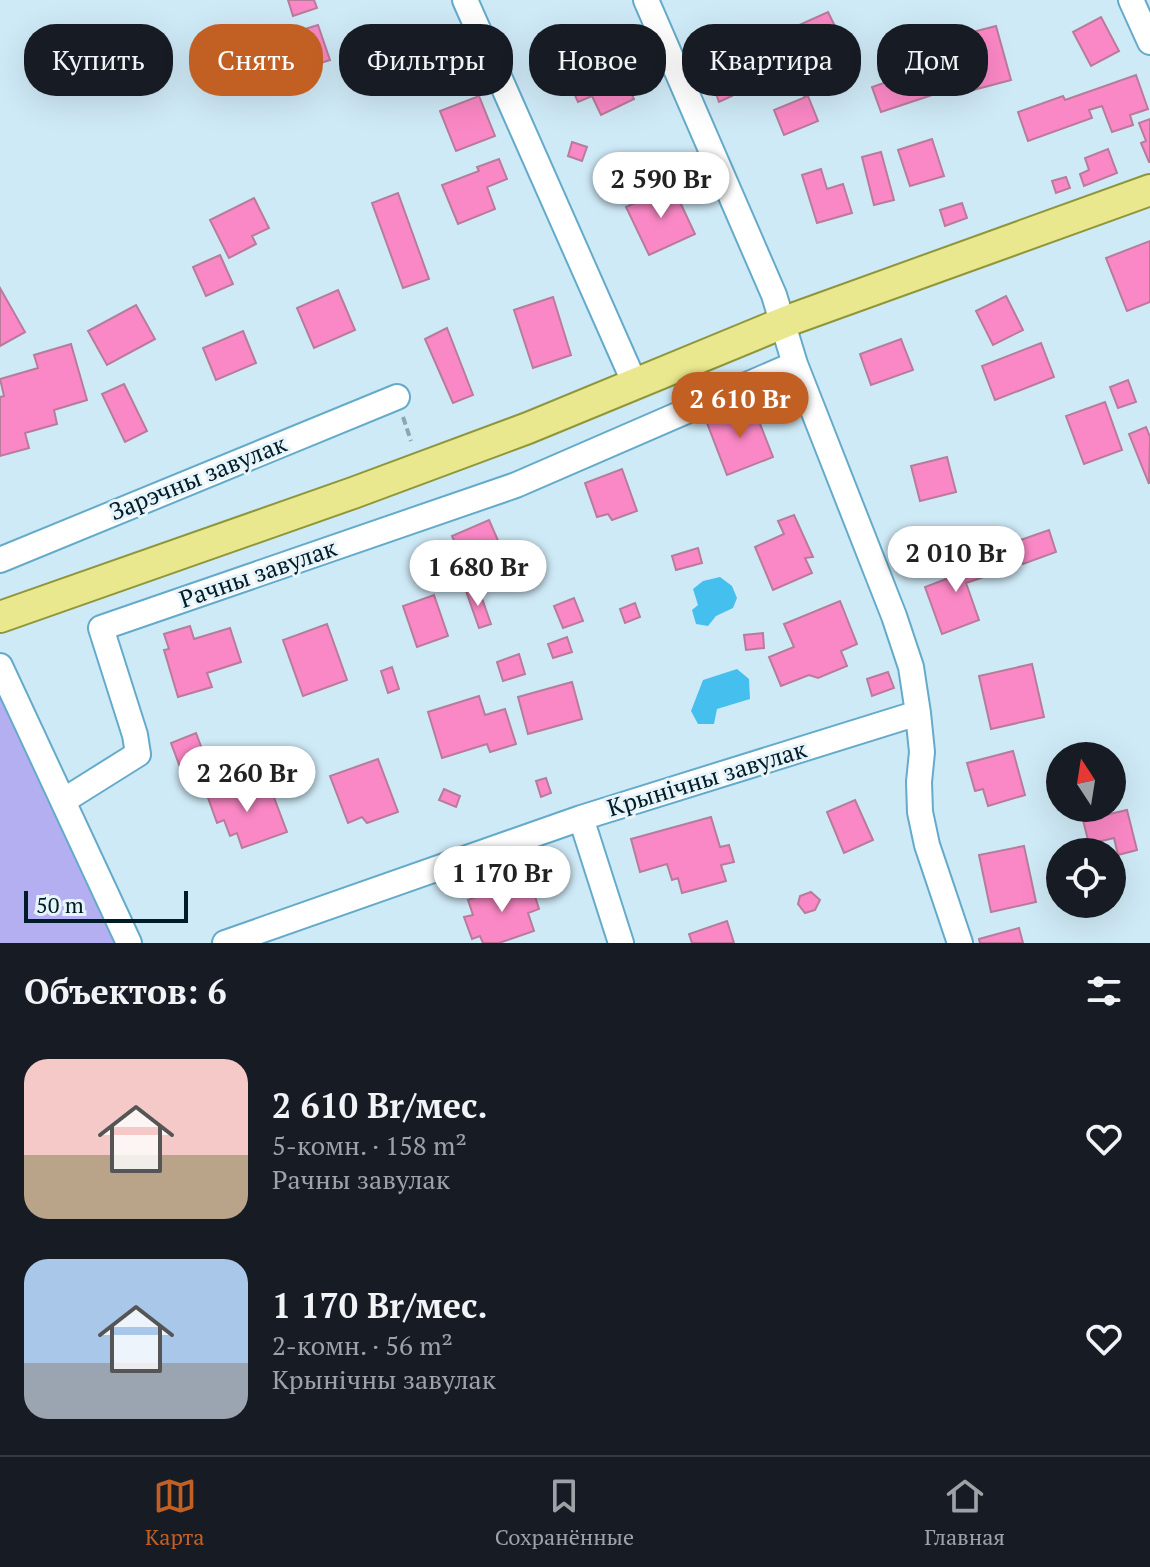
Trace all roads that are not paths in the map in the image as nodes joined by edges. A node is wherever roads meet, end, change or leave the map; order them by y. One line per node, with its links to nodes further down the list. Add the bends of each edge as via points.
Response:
1 (465, 0): 8 (street)
2 (646, 0): 6 (street)
3 (1131, 0): 4 (street)
4 (1150, 42)
5 (1150, 190): 6 (main road)
6 (782, 323): 7 (street); 8 (main road)
7 (795, 364): 13 (street, via 894,616 911,667); 14 (street, Рачны завулак, via 516,485 101,628 138,754)
8 (635, 384): 11 (main road, via 353,493)
9 (397, 397): 10 (street, Зарэчны завулак)
10 (0, 560)
11 (0, 617)
12 (0, 666): 14 (street)
13 (918, 713): 15 (street, Крынічны завулак); 19 (street, via 920,812)
14 (63, 801): 16 (street)
15 (581, 818): 17 (street, Крынічны завулак); 18 (street)
16 (129, 943)
17 (225, 943)
18 (621, 943)
19 (960, 943)

